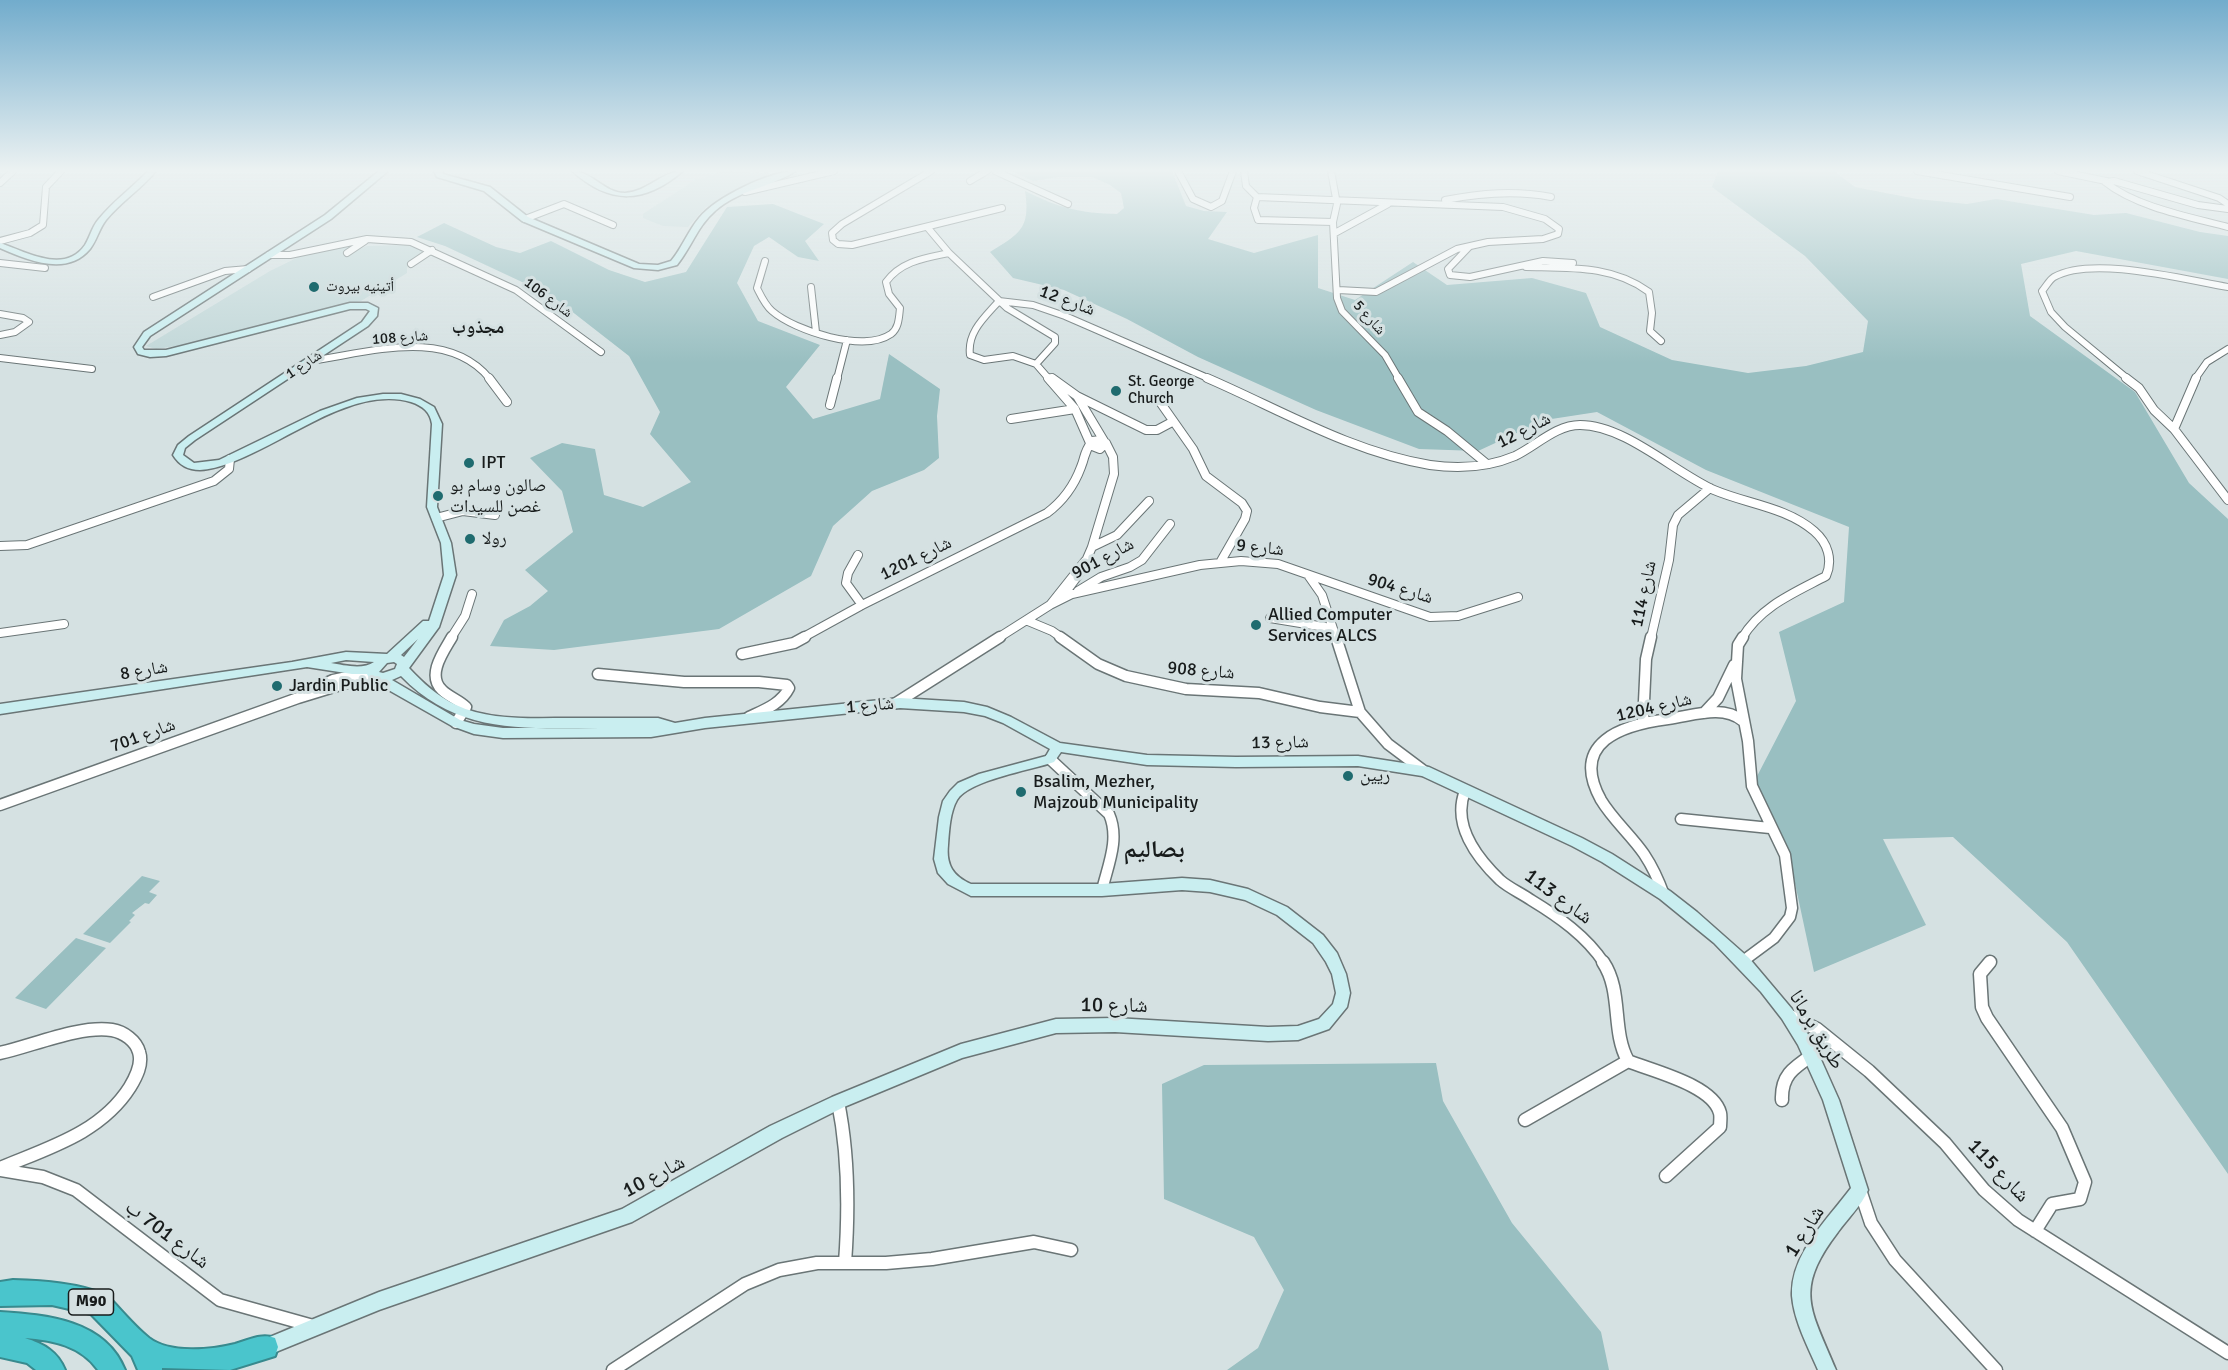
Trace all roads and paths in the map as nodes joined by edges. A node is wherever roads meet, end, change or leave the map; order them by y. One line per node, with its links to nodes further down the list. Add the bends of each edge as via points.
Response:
1 (24, 235): 12 (street)
2 (93, 235): 12 (main road, via 87,247 59,261 19,254)
3 (300, 235): 17 (main road, شارع 1)
4 (561, 235): 5 (main road, via 622,264 661,270 682,261)
5 (699, 235)
6 (832, 235): 7 (street, via 838,244 852,245)
7 (897, 235)
8 (934, 235): 15 (street, شارع 12)
9 (1335, 235): 27 (street)
10 (1555, 235): 13 (street, شارع 5)
11 (367, 239): 14 (street, شارع 106, via 411,242); 16 (street); 17 (street, شارع 106, via 290,255)
12 (0, 243)
13 (1469, 247): 22 (street, via 1448,273 1470,277); 27 (street, شارع 5, via 1445,254 1376,291)
14 (432, 250): 21 (street); 36 (street, شارع 106, via 516,290)
15 (949, 253): 29 (street, شارع 12); 33 (street, via 917,261 890,274 886,282 889,294 900,309 893,333 883,338)
16 (347, 254)
17 (269, 255): 24 (main road, شارع 1)
18 (765, 261): 31 (street, via 757,288 772,312)
19 (0, 263): 23 (street)
20 (1573, 263): 22 (street, via 1543,261)
21 (411, 264)
22 (1526, 267): 34 (street, via 1604,272 1633,280 1648,292 1650,331)
23 (45, 268)
24 (248, 269): 28 (street, via 225,271); 38 (main road, شارع 1, via 147,334 138,343 141,352 166,353 350,306 375,310 365,324)
25 (811, 287): 31 (street)
26 (2228, 287): 50 (street, via 2103,268 2061,273 2044,286 2043,297 2051,312 2074,336 2133,381)
27 (1338, 290): 54 (street, شارع 5, via 1342,311 1385,355 1416,409)
28 (153, 297)
29 (999, 301): 39 (street, شارع 12, via 1055,337 1055,343); 39 (street, via 970,337 970,355 984,360 1013,356); 54 (street, شارع 12, via 1024,303 1071,317 1380,452 1431,465)
30 (0, 314): 32 (street, via 28,320 22,329)
31 (816, 332): 33 (street)
32 (0, 335)
33 (847, 340): 45 (street)
34 (1661, 341)
35 (2228, 349): 50 (street, via 2214,354 2201,369)
36 (601, 352)
37 (0, 358): 40 (street)
38 (310, 361): 43 (street, شارع 108, via 409,348 446,349 473,360); 53 (main road, شارع 1, via 192,438 178,455 195,466)
39 (1036, 364): 41 (street)
40 (92, 369)
41 (1047, 375): 42 (street); 46 (street)
42 (1077, 396): 48 (street); 49 (street, via 1146,430 1157,430)
43 (507, 402)
44 (1160, 402): 49 (street)
45 (830, 405)
46 (1075, 410): 47 (street); 51 (street)
47 (1011, 419)
48 (1091, 420): 51 (street); 52 (street)
49 (1172, 422): 64 (street, via 1193,448 1206,476 1242,503 1246,511)
50 (2174, 429): 56 (street)
51 (1092, 444): 52 (street); 69 (street, شارع 1201, via 1068,494 1047,513)
52 (1104, 444): 62 (street, via 1114,467)
53 (230, 459): 59 (main road, شارع 1, via 349,403 380,397 410,398 435,414 431,493); 61 (street, via 228,472 214,482 27,545)
54 (1487, 464): 55 (street, شارع 12, via 1511,458 1563,429 1587,425 1622,438)
55 (1710, 488): 80 (street, شارع 12, via 1802,523 1819,537 1831,559 1831,568 1820,582 1774,602 1759,614 1742,637); 91 (street, شارع 114, via 1672,525 1669,560 1646,658)
56 (2228, 500)
57 (1149, 501): 62 (street, via 1118,535)
58 (495, 515): 59 (street, via 463,512)
59 (436, 518): 71 (main road, شارع 1, via 447,543 450,565)
60 (1170, 524): 67 (street, شارع 901, via 1136,564 1101,577)
61 (0, 546)
62 (1092, 547): 70 (street)
63 (858, 555): 69 (street, via 846,578 848,588)
64 (1221, 561): 65 (street, شارع 9, via 1268,562); 67 (street, شارع 9)
65 (1308, 575): 68 (street, شارع 904, via 1430,617 1458,616); 75 (street, via 1322,595)
66 (472, 594): 89 (street, via 465,620 442,655 436,676 441,688 466,707)
67 (1072, 594): 70 (street, شارع 9)
68 (1518, 597)
69 (862, 605): 78 (street, شارع 1201, via 794,644)
70 (1051, 606): 73 (street); 76 (street)
71 (436, 615): 79 (main road, شارع 1); 82 (main road, شارع 1, via 430,631)
72 (1270, 618): 75 (street)
73 (1028, 621): 76 (street, شارع 908); 85 (street)
74 (64, 624): 77 (street)
75 (1331, 628): 87 (street)
76 (1052, 631): 87 (street, شارع 908, via 1105,668 1152,683 1199,691 1258,693)
77 (0, 633)
78 (742, 654)
79 (389, 658): 81 (main road, شارع 8, via 346,656); 82 (main road, via 399,658); 83 (main road, شارع 1, via 379,662)
80 (1735, 662): 88 (street, شارع 12, via 1718,698); 92 (street, شارع 12)
81 (292, 666): 83 (main road, شارع 8, via 317,665); 86 (main road, شارع 8)
82 (403, 667): 83 (main road, via 394,675); 89 (main road, شارع 1, via 431,697)
83 (376, 673): 89 (main road, شارع 1, via 389,685); 96 (street, شارع 701)
84 (598, 674): 90 (street, via 679,682 754,681 787,685 783,699)
85 (896, 703): 90 (main road, شارع 1); 93 (main road, شارع 1, via 987,712)
86 (0, 709)
87 (1360, 712): 94 (street, via 1388,744)
88 (1704, 713): 91 (street, شارع 1204); 92 (street, شارع 1204, via 1732,713)
89 (460, 718): 90 (main road, شارع 1, via 488,732 519,734 651,732)
90 (744, 720)
91 (1642, 723): 101 (street, شارع 1204, via 1601,741 1594,756 1592,777 1598,795 1645,856)
92 (1745, 723): 99 (street, شارع 12, via 1752,786)
93 (1054, 753): 94 (main road, شارع 13, via 1147,760 1358,761); 100 (street, via 1115,823); 100 (main road, شارع 10, via 961,787 948,805 941,864 952,881 971,890)
94 (1424, 771): 95 (main road, شارع 13)
95 (1466, 791): 97 (main road, شارع 13); 107 (street, شارع 113, via 1458,812 1479,854 1501,880 1573,928 1607,968 1613,983 1622,1049)
96 (0, 804)
97 (1496, 806): 101 (main road, طريق برمانا, via 1600,854)
98 (1681, 819): 99 (street)
99 (1770, 828): 102 (street, شارع 12, via 1785,855 1792,908 1774,938)
100 (1102, 890): 109 (main road, شارع 10, via 1182,884 1210,886 1248,895 1282,911 1318,939 1332,958 1343,993 1340,1007 1324,1024 1299,1033 1056,1026 961,1051)
101 (1664, 895): 102 (main road, طريق برمانا)
102 (1743, 961): 104 (main road, طريق برمانا)
103 (1990, 962): 114 (street, via 1980,974 1982,1007 2062,1128 2085,1182 2080,1199 2052,1204)
104 (1788, 1015): 106 (main road, طريق برمانا); 114 (street, شارع 115, via 1817,1029 1846,1051 1939,1137 1991,1198)
105 (0, 1053): 111 (street, via 96,1030 114,1030 129,1037 139,1050 140,1062 128,1092 98,1122 80,1134)
106 (1811, 1056): 108 (street, via 1784,1076 1780,1086); 113 (main road, طريق برمانا, via 1827,1088)
107 (1628, 1061): 110 (street); 112 (street, via 1699,1090 1720,1109 1720,1127)
108 (1782, 1100)
109 (838, 1102): 116 (street, via 847,1164); 119 (main road, شارع 10, via 626,1215)
110 (1525, 1120)
111 (0, 1169): 119 (street, شارع 701 ب, via 43,1177 76,1190 220,1300)
112 (1666, 1176)
113 (1860, 1190): 128 (main road, شارع 1, via 1810,1258 1803,1277 1801,1294); 129 (street, طريق برمانا, via 1871,1222 1895,1260)
114 (2035, 1232): 122 (street, شارع 115)
115 (1071, 1250): 116 (street, via 1034,1242 932,1259)
116 (845, 1263): 127 (street, via 779,1270 745,1284)
117 (0, 1294): 123 (highway, M90, via 52,1293 98,1304)
118 (0, 1324): 125 (highway, M90, via 72,1333 98,1351)
119 (314, 1326): 121 (main road, شارع 10)
120 (0, 1345): 124 (highway, via 45,1358)
121 (270, 1345): 123 (highway, via 231,1359 197,1365); 126 (highway)
122 (2228, 1353)
123 (146, 1359)
124 (53, 1370)
125 (113, 1370)
126 (240, 1370)
127 (613, 1370)
128 (1827, 1370)
129 (1996, 1370)

